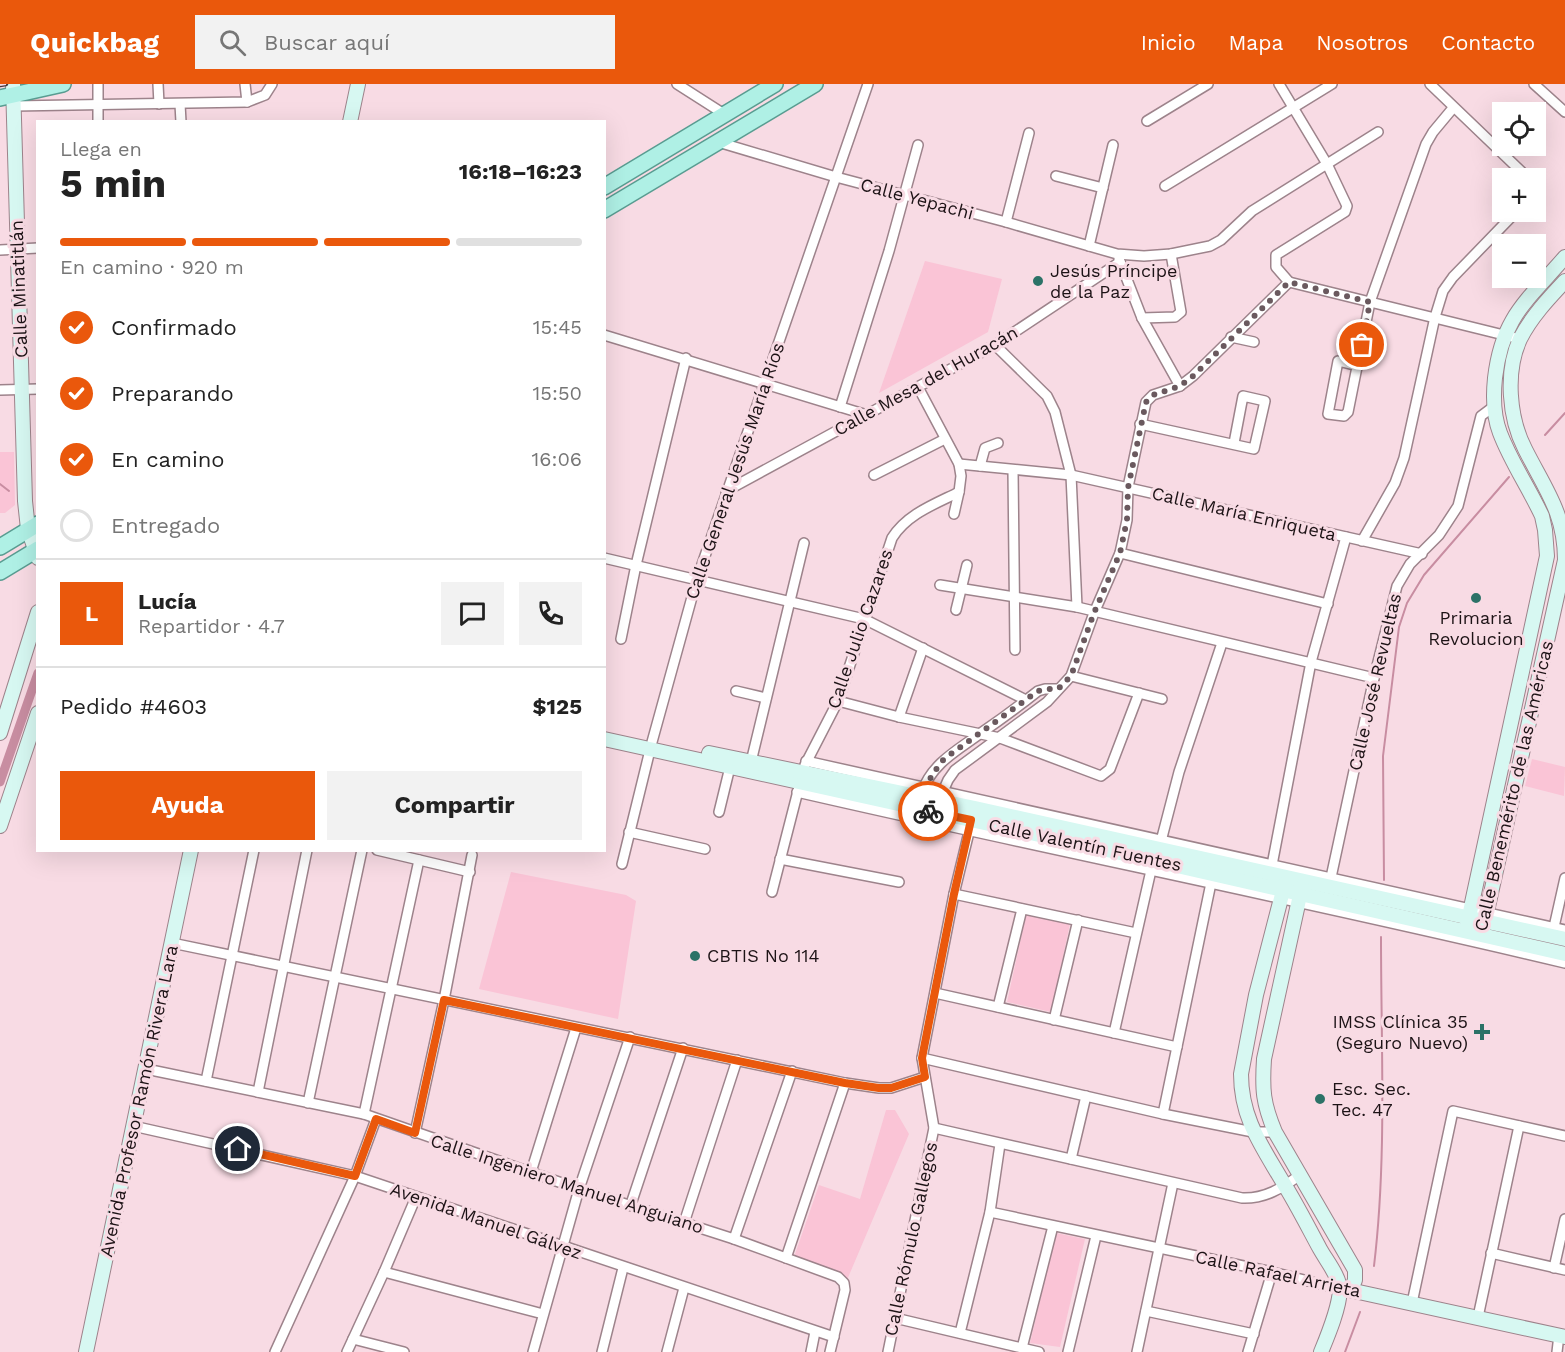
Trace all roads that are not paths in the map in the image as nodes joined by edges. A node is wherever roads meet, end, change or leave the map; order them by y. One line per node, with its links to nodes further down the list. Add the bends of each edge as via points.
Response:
1 (63, 84): 18 (main road)
2 (98, 84): 21 (street)
3 (158, 84): 22 (street)
4 (244, 84): 19 (street)
5 (272, 84): 19 (street, via 265,95)
6 (358, 84): 29 (street)
7 (677, 84): 26 (street)
8 (775, 84): 26 (main road)
9 (815, 84): 33 (main road)
10 (868, 84): 39 (street, Calle General Jesús María Ríos)
11 (1208, 84): 30 (street)
12 (1279, 84): 23 (street)
13 (1332, 84): 23 (street)
14 (1430, 84): 17 (street)
15 (1446, 84): 17 (street)
16 (1534, 84): 25 (street)
17 (1439, 93): 24 (street)
18 (10, 96): 21 (street); 49 (street, Calle Minatitlán)
19 (247, 102): 20 (street)
20 (180, 104): 22 (street); 28 (street)
21 (98, 105): 22 (street); 27 (street)
22 (159, 105)
23 (1293, 108): 36 (street); 41 (street)
24 (1453, 108): 37 (street); 56 (street, via 1426,144)
25 (1565, 112)
26 (724, 114): 40 (main road)
27 (99, 120)
28 (181, 120)
29 (350, 120)
30 (1147, 121)
31 (1378, 132): 36 (street, Calle Yepachi)
32 (1029, 134): 45 (street)
33 (718, 142): 39 (street, Calle Yepachi); 44 (main road)
34 (918, 145): 43 (street)
35 (1113, 145): 42 (street)
36 (1327, 164): 51 (street, Calle Yepachi, via 1252,211 1216,243); 55 (street, via 1347,206 1345,212 1278,252 1276,267)
37 (1517, 168)
38 (1056, 176): 42 (street)
39 (836, 177): 43 (street, Calle Yepachi); 67 (street, Calle General Jesús María Ríos)
40 (606, 186)
41 (1165, 186)
42 (1103, 188): 47 (street)
43 (905, 196): 45 (street, Calle Yepachi); 74 (street)
44 (606, 209)
45 (1006, 222): 47 (street, Calle Yepachi)
46 (1506, 222): 57 (street, via 1452,277)
47 (1089, 246): 53 (street, Calle Yepachi)
48 (36, 248): 49 (street)
49 (19, 249): 50 (street); 70 (street, Calle Minatitlán)
50 (0, 250)
51 (1171, 254): 53 (street, Calle Yepachi); 58 (street, via 1180,315)
52 (1565, 257): 60 (street, via 1519,309)
53 (1118, 258): 58 (street); 64 (street, Calle Mesa del Huracán)
54 (1565, 281): 62 (street)
55 (1289, 282): 56 (street); 61 (street)
56 (1370, 302): 57 (street); 66 (street)
57 (1435, 317): 60 (street); 91 (street, via 1404,458 1395,483)
58 (1142, 318): 68 (street)
59 (606, 336): 65 (street)
60 (1503, 336): 62 (street); 73 (street)
61 (1231, 337): 63 (street); 68 (street)
62 (1520, 339): 100 (street, Calle Benemérito de las Américas, via 1512,375 1515,424 1556,507)
63 (1254, 342)
64 (995, 345): 69 (street, Calle Mesa del Huracán); 84 (street, via 1052,404)
65 (686, 358): 67 (street); 102 (street)
66 (1358, 366): 66 (street, via 1346,416 1328,414 1338,361)
67 (765, 383): 74 (street); 86 (street, Calle General Jesús María Ríos)
68 (1180, 386): 76 (street, via 1150,397)
69 (918, 387): 75 (street, Calle Mesa del Huracán); 77 (street)
70 (22, 389): 71 (street); 72 (street); 89 (street, Calle Minatitlán, via 25,501)
71 (36, 389)
72 (0, 390)
73 (1493, 406): 97 (street, Calle José Revueltas, via 1481,416 1458,506); 98 (street, Calle Benemérito de las Américas, via 1500,433 1542,516)
74 (840, 407): 75 (street)
75 (867, 415): 86 (street, Calle Mesa del Huracán)
76 (1140, 424): 79 (street); 85 (street)
77 (945, 439): 80 (street); 83 (street)
78 (998, 443): 81 (street, via 985,448)
79 (1234, 444): 79 (street, via 1243,396 1265,401 1254,449)
80 (959, 464): 81 (street, Calle María Enriqueta); 87 (street)
81 (981, 466): 82 (street, Calle María Enriqueta)
82 (1013, 470): 84 (street, Calle María Enriqueta); 107 (street)
83 (874, 475)
84 (1071, 475): 85 (street, Calle María Enriqueta); 110 (street)
85 (1128, 488): 90 (street, Calle María Enriqueta); 96 (street)
86 (726, 491): 104 (street, Calle General Jesús María Ríos)
87 (959, 492): 88 (street); 114 (street, Calle Julio Cazares, via 916,514 899,528)
88 (954, 514)
89 (33, 527): 93 (street, Calle Minatitlán); 94 (main road)
90 (1346, 537): 91 (street, Calle María Enriqueta); 109 (street)
91 (1362, 541): 97 (street, Calle María Enriqueta)
92 (804, 543): 108 (street)
93 (36, 546)
94 (0, 547)
95 (36, 553): 103 (main road)
96 (1120, 553): 109 (street); 112 (street)
97 (1422, 554): 121 (street, Calle José Revueltas, via 1410,564 1396,586)
98 (1547, 556): 100 (street); 171 (street, Calle Benemérito de las Américas)
99 (606, 558): 102 (street)
100 (1565, 560): 173 (street, Calle Benemérito de las Américas)
101 (967, 565): 106 (street)
102 (636, 566): 104 (street); 115 (street)
103 (0, 572)
104 (697, 579): 108 (street); 136 (street, Calle General Jesús María Ríos)
105 (940, 585): 106 (street)
106 (961, 589): 107 (street); 111 (street)
107 (1013, 596): 110 (street); 118 (street)
108 (789, 600): 114 (street); 125 (street)
109 (1328, 604): 119 (street)
110 (1077, 608): 112 (street)
111 (956, 610)
112 (1094, 613): 116 (street); 120 (street)
113 (36, 618): 132 (street)
114 (864, 619): 117 (street); 128 (street, Calle Julio Cazares)
115 (621, 639)
116 (1222, 643): 119 (street); 153 (street)
117 (923, 648): 127 (street); 130 (street)
118 (1015, 650)
119 (1311, 662): 121 (street); 157 (street)
120 (1071, 676): 122 (street); 124 (street)
121 (1374, 678): 165 (street, Calle José Revueltas)
122 (1058, 689): 127 (street, via 1041,689); 134 (street)
123 (736, 691): 125 (street)
124 (1139, 693): 126 (street); 134 (street, via 1110,769 1104,775)
125 (766, 698): 137 (street)
126 (1162, 699)
127 (1026, 700): 133 (street)
128 (838, 701): 130 (street); 139 (street, Calle Julio Cazares)
129 (36, 716): 144 (street)
130 (899, 717): 133 (street)
131 (606, 732): 136 (street, Calle Valentín Fuentes)
132 (0, 733)
133 (979, 735): 134 (street); 140 (street, via 944,759)
134 (1000, 738): 141 (street, via 955,770)
135 (606, 739): 136 (street, Calle Valentín Fuentes)
136 (651, 746): 137 (street, Calle Valentín Fuentes); 138 (street, Calle Valentín Fuentes); 145 (street, Calle General Jesús María Ríos)
137 (750, 766): 138 (street, Calle Valentín Fuentes); 139 (street, Calle Valentín Fuentes)
138 (730, 767): 142 (street)
139 (802, 777): 140 (street, Calle Valentín Fuentes); 140 (street); 143 (street); 154 (street, Calle Julio Cazares)
140 (921, 797): 141 (street, Calle Valentín Fuentes); 141 (street)
141 (939, 801): 143 (street, Calle Valentín Fuentes); 153 (street)
142 (719, 812)
143 (972, 820): 153 (street, Calle Valentín Fuentes); 166 (street, Calle Rómulo Gallegos)
144 (0, 826)
145 (629, 832): 146 (street); 156 (street, Calle General Jesús María Ríos)
146 (705, 849)
147 (192, 852): 177 (street, Avenida Profesor Ramón Rivera Lara)
148 (254, 852): 179 (street)
149 (308, 852): 181 (street)
150 (362, 852): 182 (street)
151 (385, 852): 155 (street)
152 (472, 855): 158 (street)
153 (1156, 855): 157 (street); 161 (street); 162 (street, Calle Valentín Fuentes); 175 (street)
154 (780, 859): 160 (street); 163 (street, Calle Julio Cazares)
155 (419, 861): 158 (street); 183 (street)
156 (622, 864)
157 (1272, 865): 165 (street)
158 (470, 872): 185 (street)
159 (1565, 878): 172 (street)
160 (899, 882)
161 (1211, 884): 162 (street); 191 (street)
162 (1284, 889): 164 (street, Calle Valentín Fuentes); 209 (street, via 1256,995 1241,1074 1243,1102)
163 (772, 892)
164 (1301, 893): 165 (street, Calle Valentín Fuentes); 210 (street, via 1264,1059 1262,1087)
165 (1327, 893): 167 (street, Calle Valentín Fuentes); 167 (street)
166 (954, 894): 168 (street); 184 (street, Calle Rómulo Gallegos)
167 (1375, 904): 169 (street, Calle Valentín Fuentes); 169 (street)
168 (1022, 909): 170 (street); 186 (street)
169 (1400, 910): 171 (street, Calle Valentín Fuentes); 171 (street)
170 (1078, 920): 175 (street); 187 (street)
171 (1467, 924): 173 (street, Calle Valentín Fuentes); 173 (street)
172 (1554, 927): 173 (street); 174 (street)
173 (1483, 928): 176 (street, Calle Valentín Fuentes); 178 (street, Calle Valentín Fuentes); 180 (street)
174 (1565, 930)
175 (1136, 933): 189 (street)
176 (1565, 939)
177 (172, 944): 179 (street); 195 (street, Avenida Profesor Ramón Rivera Lara)
178 (1565, 954)
179 (232, 955): 181 (street); 198 (street)
180 (1565, 963)
181 (284, 966): 182 (street); 200 (street)
182 (336, 977): 183 (street); 202 (street)
183 (391, 988): 185 (street); 203 (street)
184 (935, 993): 186 (street); 193 (street, Calle Rómulo Gallegos)
185 (444, 1000): 188 (street); 211 (street)
186 (998, 1007): 187 (street)
187 (1054, 1020): 189 (street)
188 (576, 1028): 190 (street); 215 (street)
189 (1114, 1033): 191 (street)
190 (630, 1037): 192 (street); 220 (street)
191 (1177, 1047): 204 (street)
192 (682, 1048): 194 (street); 222 (street)
193 (922, 1058): 197 (street, Calle Rómulo Gallegos); 201 (street)
194 (737, 1060): 196 (street); 225 (street)
195 (146, 1069): 198 (street, Calle Ingeniero Manuel Anguiano); 206 (street, Avenida Profesor Ramón Rivera Lara)
196 (792, 1071): 199 (street); 228 (street)
197 (925, 1077): 199 (street, via 879,1088); 208 (street, Calle Rómulo Gallegos)
198 (206, 1081): 200 (street, Calle Ingeniero Manuel Anguiano)
199 (845, 1083): 232 (street)
200 (258, 1092): 202 (street, Calle Ingeniero Manuel Anguiano)
201 (1086, 1096): 204 (street); 214 (street)
202 (308, 1102): 203 (street, Calle Ingeniero Manuel Anguiano)
203 (364, 1114): 205 (street, Calle Ingeniero Manuel Anguiano)
204 (1163, 1114): 209 (street)
205 (376, 1119): 211 (street, Calle Ingeniero Manuel Anguiano); 217 (street)
206 (133, 1126): 217 (street, Avenida Manuel Gálvez); 252 (street, Avenida Profesor Ramón Rivera Lara)
207 (1519, 1126): 212 (street); 231 (street); 240 (street, via 1453,1111)
208 (934, 1128): 213 (street); 244 (street, Calle Rómulo Gallegos)
209 (1253, 1132): 210 (street); 219 (street)
210 (1275, 1132): 216 (street)
211 (415, 1133): 215 (street, Calle Ingeniero Manuel Anguiano)
212 (1565, 1136)
213 (1000, 1144): 214 (street); 223 (street)
214 (1071, 1159): 218 (street)
215 (531, 1172): 220 (street, Calle Ingeniero Manuel Anguiano)
216 (1300, 1175): 219 (street); 239 (street, via 1355,1270 1355,1280)
217 (355, 1176): 221 (street, Avenida Manuel Gálvez); 253 (street)
218 (1173, 1183): 219 (street, via 1251,1198); 230 (street)
219 (1285, 1186): 239 (street)
220 (579, 1189): 222 (street, Calle Ingeniero Manuel Anguiano); 229 (street)
221 (416, 1197): 229 (street, Avenida Manuel Gálvez); 236 (street)
222 (631, 1204): 225 (street, Calle Ingeniero Manuel Anguiano)
223 (990, 1212): 226 (street, Calle Rafael Arrieta); 246 (street)
224 (1565, 1219): 234 (street)
225 (684, 1223): 228 (street, Calle Ingeniero Manuel Anguiano)
226 (1053, 1226): 227 (street, Calle Rafael Arrieta); 251 (street)
227 (1096, 1236): 230 (street, Calle Rafael Arrieta); 263 (street)
228 (734, 1239): 232 (street, Calle Ingeniero Manuel Anguiano)
229 (562, 1246): 233 (street, Avenida Manuel Gálvez); 242 (street)
230 (1159, 1248): 237 (street, Calle Rafael Arrieta); 241 (street)
231 (1491, 1253): 234 (street); 243 (street)
232 (786, 1258): 249 (street, Calle Ingeniero Manuel Anguiano, via 838,1277 844,1283)
233 (623, 1268): 238 (street, Avenida Manuel Gálvez); 257 (street)
234 (1554, 1268): 235 (street)
235 (1565, 1270)
236 (384, 1272): 242 (street); 250 (street)
237 (1272, 1272): 239 (street, Calle Rafael Arrieta); 247 (street)
238 (684, 1288): 245 (street, Avenida Manuel Gálvez); 258 (street)
239 (1346, 1290): 240 (street, Calle Rafael Arrieta); 266 (street)
240 (1412, 1303): 243 (street, Calle Rafael Arrieta)
241 (1146, 1311): 247 (street); 264 (street)
242 (543, 1314): 256 (street)
243 (1478, 1317): 248 (street, Calle Rafael Arrieta)
244 (895, 1318): 246 (street); 261 (street, Calle Rómulo Gallegos)
245 (815, 1332): 249 (street, Avenida Manuel Gálvez); 259 (street)
246 (960, 1333): 251 (street)
247 (1254, 1334): 265 (street)
248 (1562, 1336): 267 (street)
249 (834, 1337): 260 (street, Calle Ingeniero Manuel Anguiano)
250 (353, 1339): 254 (street); 255 (street)
251 (1022, 1348): 262 (street)
252 (86, 1352)
253 (275, 1352)
254 (347, 1352)
255 (404, 1352)
256 (533, 1352)
257 (602, 1352)
258 (667, 1352)
259 (811, 1352)
260 (830, 1352)
261 (888, 1352)
262 (1039, 1352)
263 (1068, 1352)
264 (1137, 1352)
265 (1248, 1352)
266 (1321, 1352)
267 (1557, 1352)

